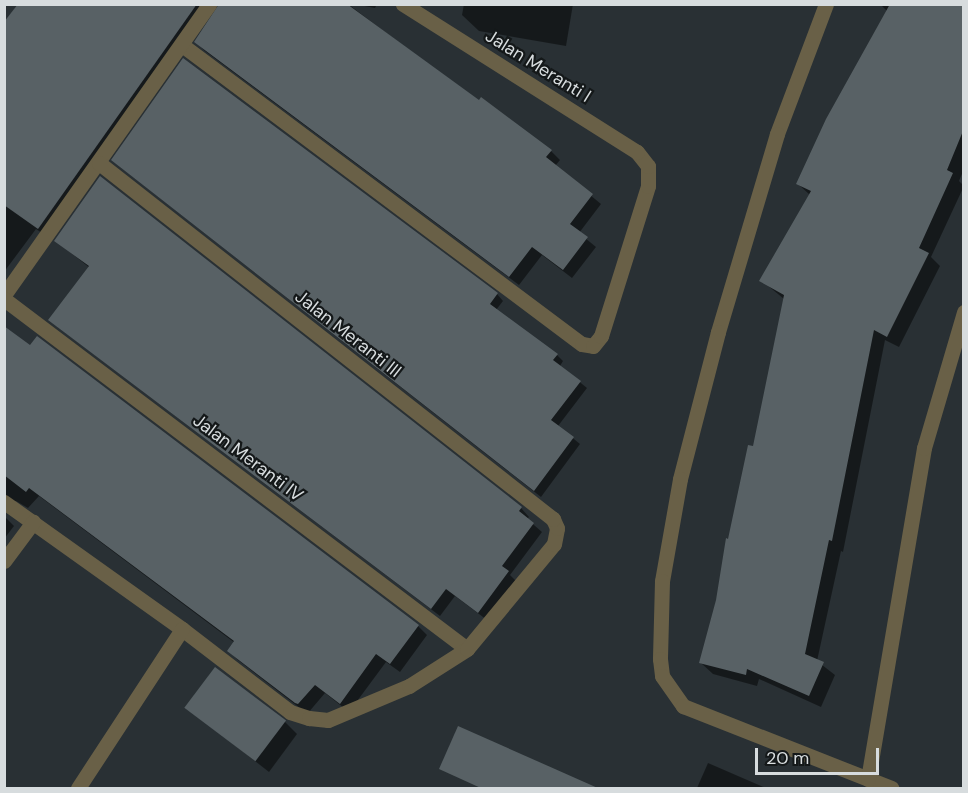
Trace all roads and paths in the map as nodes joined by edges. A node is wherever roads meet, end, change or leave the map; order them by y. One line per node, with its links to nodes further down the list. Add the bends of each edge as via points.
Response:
1 (209, 4): 4 (street)
2 (403, 4): 4 (street, Jalan Meranti I, via 637,152 648,166 648,186 601,336 593,346 582,344)
3 (826, 4): 13 (street, via 777,134 680,479 662,581 660,659 662,676 683,706)
4 (182, 45): 5 (street)
5 (99, 163): 6 (street); 12 (street, Jalan Meranti III, via 553,519 557,528 554,544)
6 (4, 297): 12 (street, Jalan Meranti IV)
7 (963, 312): 13 (street, via 924,448)
8 (4, 502): 9 (street)
9 (33, 522): 10 (street); 11 (street)
10 (4, 561)
11 (182, 629): 12 (street, via 290,712 328,720 410,686); 14 (street)
12 (467, 649)
13 (868, 779): 15 (street)
14 (78, 789)
15 (891, 789)

